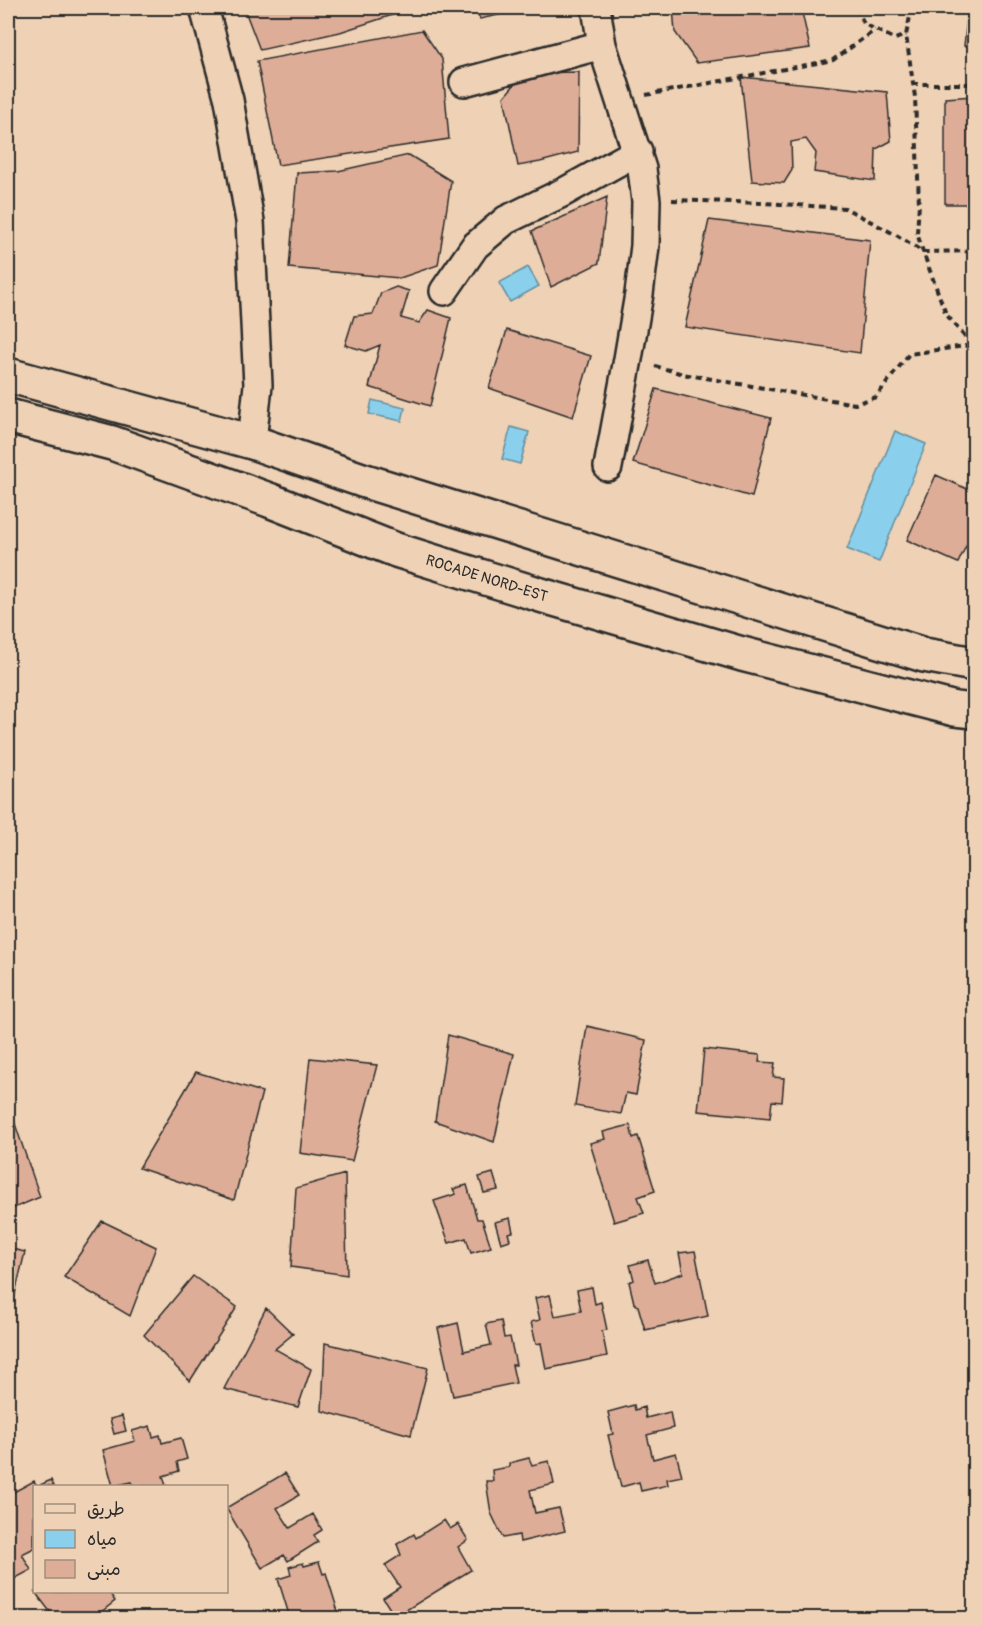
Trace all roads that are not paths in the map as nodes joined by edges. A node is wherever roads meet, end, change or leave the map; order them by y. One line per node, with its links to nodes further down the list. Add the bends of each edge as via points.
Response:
1 (204, 8): 9 (street, via 229,99 250,220 258,385)
2 (596, 8): 3 (street)
3 (602, 45): 4 (street); 5 (street)
4 (464, 82)
5 (638, 151): 6 (street, via 506,220 475,246); 10 (street, via 646,201 645,246)
6 (444, 291)
7 (8, 375): 9 (street)
8 (8, 416): 12 (street, ROCADE NORD-EST, via 112,443 396,550 544,596 741,654)
9 (252, 442): 11 (street, via 901,648)
10 (608, 467)
11 (975, 664)
12 (975, 711)

